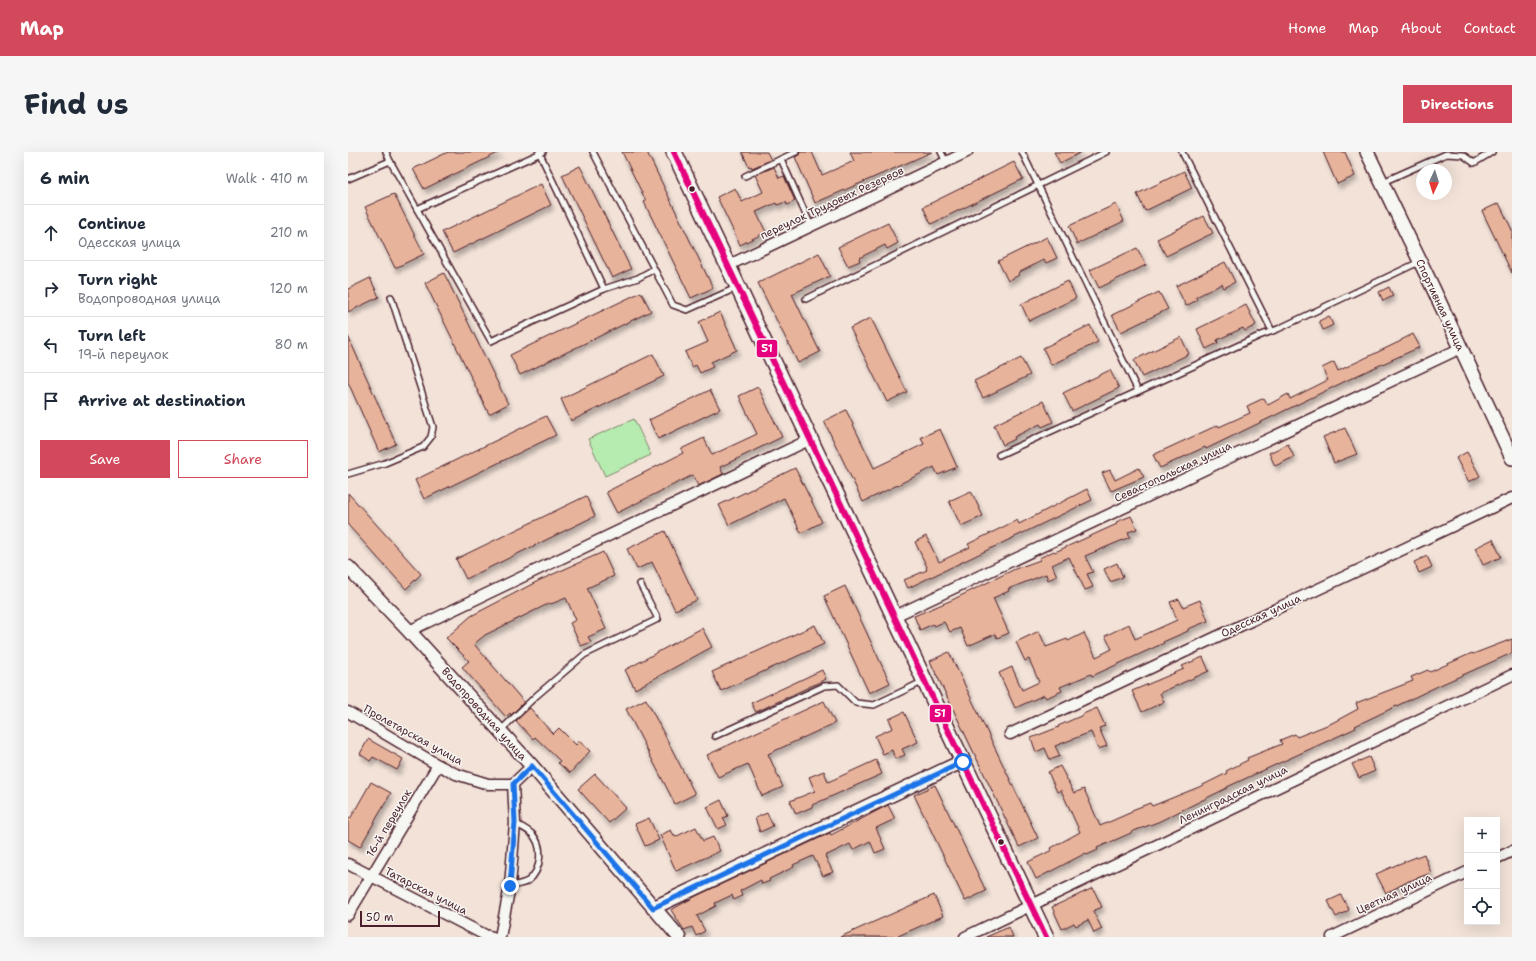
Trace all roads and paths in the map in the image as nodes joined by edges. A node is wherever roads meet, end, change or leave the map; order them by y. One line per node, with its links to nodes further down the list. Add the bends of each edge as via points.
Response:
1 (386, 152): 14 (lane)
2 (593, 152): 24 (lane)
3 (674, 152): 23 (main road)
4 (796, 152): 13 (lane)
5 (941, 152): 15 (lane)
6 (967, 152): 15 (street, переулок Трудовых Резервов)
7 (1022, 152): 19 (lane)
8 (1106, 152): 19 (lane)
9 (1182, 152): 29 (lane)
10 (1367, 152): 18 (street, Спортивная улица)
11 (1492, 152): 18 (lane, via 1474,163 1463,155 1446,154)
12 (540, 153): 20 (lane); 26 (lane)
13 (781, 159): 16 (lane); 21 (lane)
14 (390, 162): 17 (lane); 20 (lane)
15 (946, 162): 21 (street, переулок Трудовых Резервов)
16 (744, 176)
17 (348, 179)
18 (1382, 183): 22 (street, Спортивная улица)
19 (1038, 185): 28 (lane); 31 (lane)
20 (417, 209): 26 (lane, via 491,341)
21 (811, 226): 23 (street, переулок Трудовых Резервов)
22 (1420, 261): 29 (lane); 30 (street, Спортивная улица)
23 (729, 265): 25 (main road)
24 (654, 269): 25 (lane, via 673,305 688,310); 26 (lane, via 638,278)
25 (739, 287): 32 (main road)
26 (604, 289)
27 (391, 296): 35 (lane, via 433,427 431,437 423,447 386,463)
28 (806, 299)
29 (1272, 331): 31 (lane)
30 (1461, 348): 34 (street, Спортивная улица); 39 (street, Севастопольская улица)
31 (1138, 391): 33 (lane)
32 (811, 439): 39 (main road); 40 (street)
33 (999, 454)
34 (1512, 458)
35 (348, 474)
36 (1512, 498): 45 (street, Одесская улица)
37 (348, 567): 40 (street, Водопроводная улица)
38 (640, 584): 44 (lane, via 658,619 584,655)
39 (895, 616): 42 (main road)
40 (409, 631): 44 (street, Водопроводная улица)
41 (1512, 675): 58 (street, Ленинградская улица)
42 (925, 681): 46 (lane, via 874,705 856,703 838,684 824,686); 47 (main road)
43 (348, 712): 48 (street, Пролетарская улица)
44 (500, 731): 49 (street, Водопроводная улица)
45 (1010, 734)
46 (715, 736)
47 (963, 762): 58 (main road); 59 (street)
48 (438, 765): 50 (street, Пролетарская улица, via 456,774 488,784); 56 (street, 16-й переулок)
49 (532, 766): 50 (street); 59 (street, Водопроводная улица)
50 (513, 784): 51 (street)
51 (515, 822): 57 (street); 57 (lane, via 531,834 538,846 539,861 535,874 526,882)
52 (1512, 851): 53 (street)
53 (1500, 857)
54 (348, 864): 56 (street, Татарская улица)
55 (1464, 873): 66 (street, Цветная улица)
56 (371, 876): 60 (street, 16-й переулок); 61 (street, Татарская улица)
57 (510, 886): 62 (street)
58 (1031, 906): 64 (street, Ленинградская улица); 65 (main road)
59 (653, 908): 63 (street, Водопроводная улица)
60 (348, 915)
61 (493, 937)
62 (500, 937)
63 (679, 937)
64 (965, 937)
65 (1046, 937)
66 (1332, 937)

